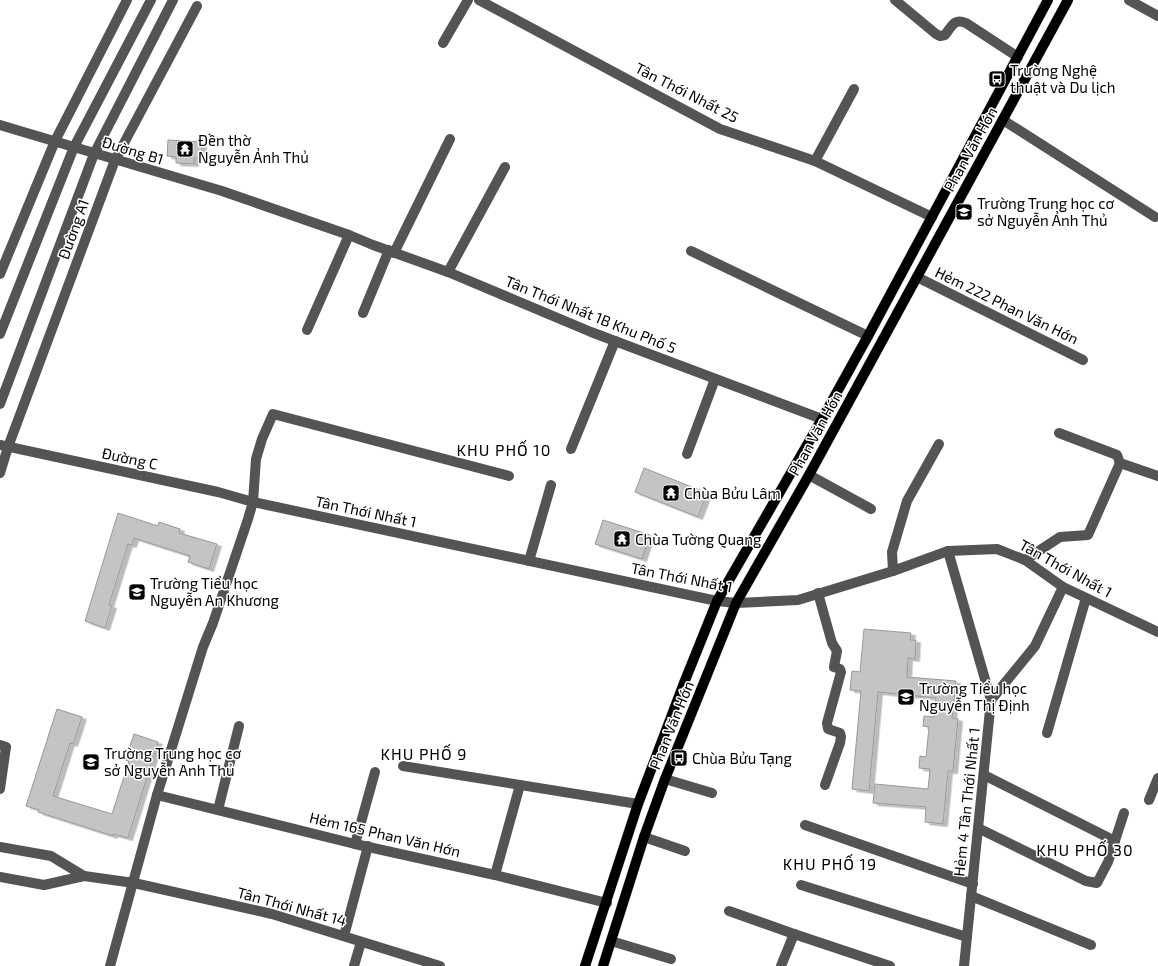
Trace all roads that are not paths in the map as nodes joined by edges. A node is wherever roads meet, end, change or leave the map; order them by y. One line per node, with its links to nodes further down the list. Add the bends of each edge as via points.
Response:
1 (127, 0): 18 (street)
2 (151, 0): 19 (street, Đường A1)
3 (173, 0): 20 (street, Đường A1)
4 (468, 0): 12 (street)
5 (479, 0): 22 (street, Tân Thới Nhất 25, via 720,129)
6 (895, 0): 13 (street, via 940,36 946,34 954,23 959,21)
7 (1048, 0): 13 (main road, Phan Văn Hớn)
8 (1068, 0): 15 (main road, Phan Văn Hớn)
9 (1130, 0): 11 (street)
10 (197, 6): 21 (street, Đường A1)
11 (1158, 16)
12 (443, 43)
13 (1018, 57): 24 (main road, Phan Văn Hớn)
14 (854, 89): 22 (street)
15 (1002, 120): 25 (street); 31 (main road, Phan Văn Hớn)
16 (0, 125): 18 (street, Đường B1)
17 (450, 139): 28 (street)
18 (55, 141): 19 (street, Đường B1); 30 (street)
19 (74, 147): 20 (street, Đường B1); 34 (street, Đường A1)
20 (94, 154): 21 (street, Đường B1); 39 (street, Đường A1)
21 (115, 160): 26 (street, Đường B1); 43 (street, Đường A1)
22 (815, 161): 24 (street, Tân Thới Nhất 25)
23 (505, 167): 29 (street)
24 (932, 217): 35 (main road, Phan Văn Hớn)
25 (1155, 217)
26 (349, 234): 28 (street, Tân Thới Nhất 1B Khu Phố 5); 33 (street)
27 (691, 251): 35 (street)
28 (392, 252): 29 (street, Tân Thới Nhất 1B Khu Phố 5); 32 (street)
29 (448, 272): 36 (street, Tân Thới Nhất 1B Khu Phố 5)
30 (0, 274)
31 (917, 277): 37 (street, Hẻm 222 Phan Văn Hớn); 48 (main road, Phan Văn Hớn)
32 (363, 313)
33 (307, 330)
34 (0, 334)
35 (868, 336): 40 (main road, Phan Văn Hớn)
36 (615, 341): 38 (street, Tân Thới Nhất 1B Khu Phố 5); 44 (street)
37 (1083, 360)
38 (715, 378): 40 (street, Tân Thới Nhất 1B Khu Phố 5); 45 (street)
39 (0, 404)
40 (822, 419): 61 (main road, Phan Văn Hớn)
41 (1058, 433): 46 (street, via 1117,455)
42 (939, 444): 57 (street, via 907,501 892,552)
43 (4, 446): 47 (street, Đường A1); 52 (street, Đường C, via 218,492)
44 (571, 449)
45 (687, 454)
46 (1120, 463): 50 (street); 55 (street, via 1088,535 1060,537)
47 (0, 473)
48 (809, 475): 53 (street); 62 (main road, Phan Văn Hớn)
49 (509, 476): 52 (street, via 273,414 256,459)
50 (1158, 476)
51 (552, 485): 56 (street)
52 (253, 502): 56 (street, Tân Thới Nhất 1); 77 (street, via 214,622 203,647)
53 (871, 509)
54 (948, 551): 55 (street, Tân Thới Nhất 1, via 997,549); 57 (street, Tân Thới Nhất 1); 64 (street, Hẻm 4 Tân Thới Nhất 1)
55 (1025, 560): 58 (street, Tân Thới Nhất 1)
56 (528, 561): 61 (street, Tân Thới Nhất 1)
57 (893, 571): 59 (street, Tân Thới Nhất 1)
58 (1063, 587): 60 (street, Tân Thới Nhất 1); 64 (street, via 1035,646)
59 (818, 594): 62 (street, Tân Thới Nhất 1, via 798,600); 74 (street, via 832,643 837,651 834,668 840,669 841,672 827,723 828,729 840,734 841,737)
60 (1086, 598): 63 (street, Tân Thới Nhất 1); 66 (street)
61 (717, 601): 62 (street, Tân Thới Nhất 1); 79 (main road, Phan Văn Hớn)
62 (736, 603): 72 (main road, Phan Văn Hớn)
63 (1158, 632)
64 (991, 700): 70 (street, Hẻm 4 Tân Thới Nhất 1)
65 (239, 726): 80 (street)
66 (1047, 733)
67 (0, 745): 75 (street, via 6,747)
68 (403, 766): 73 (street)
69 (375, 772): 86 (street)
70 (984, 775): 83 (street, Hẻm 4 Tân Thới Nhất 1); 85 (street)
71 (1158, 778): 78 (street)
72 (665, 779): 76 (street); 84 (main road, Phan Văn Hớn)
73 (520, 785): 79 (street); 90 (street)
74 (826, 785)
75 (0, 789)
76 (712, 793)
77 (157, 795): 80 (street, Hẻm 165 Phan Văn Hớn); 93 (street)
78 (1149, 800)
79 (638, 804): 97 (main road, Phan Văn Hớn)
80 (218, 810): 86 (street, Hẻm 165 Phan Văn Hớn)
81 (1124, 813): 85 (street)
82 (805, 825): 94 (street)
83 (978, 828): 85 (street, via 1086,882 1097,883); 94 (street, Hẻm 4 Tân Thới Nhất 1)
84 (644, 837): 89 (street); 102 (main road, Phan Văn Hớn)
85 (1115, 841)
86 (355, 844): 87 (street, Hẻm 165 Phan Văn Hớn)
87 (368, 846): 90 (street, Hẻm 165 Phan Văn Hớn); 100 (street)
88 (0, 847): 91 (street, via 50,856)
89 (685, 851)
90 (495, 875): 97 (street, Hẻm 165 Phan Văn Hớn)
91 (84, 876): 92 (street, via 44,885); 93 (street, Tân Thới Nhất 14)
92 (0, 877)
93 (134, 883): 100 (street, Tân Thới Nhất 14, via 272,914); 106 (street)
94 (972, 884): 96 (street, Hẻm 4 Tân Thới Nhất 1)
95 (801, 885): 101 (street)
96 (971, 896): 101 (street, Hẻm 4 Tân Thới Nhất 1); 104 (street)
97 (607, 902): 109 (main road, Phan Văn Hớn)
98 (729, 911): 99 (street)
99 (794, 934): 111 (street); 112 (street)
100 (344, 936): 103 (street, Tân Thới Nhất 14)
101 (967, 937): 113 (street, Hẻm 4 Tân Thới Nhất 1)
102 (611, 941): 105 (street); 110 (main road, Phan Văn Hớn)
103 (361, 942): 107 (street); 108 (street, Tân Thới Nhất 14)
104 (1091, 945)
105 (671, 959)
106 (110, 966)
107 (354, 966)
108 (440, 966)
109 (585, 966)
110 (603, 966)
111 (780, 966)
112 (890, 966)
113 (964, 966)

